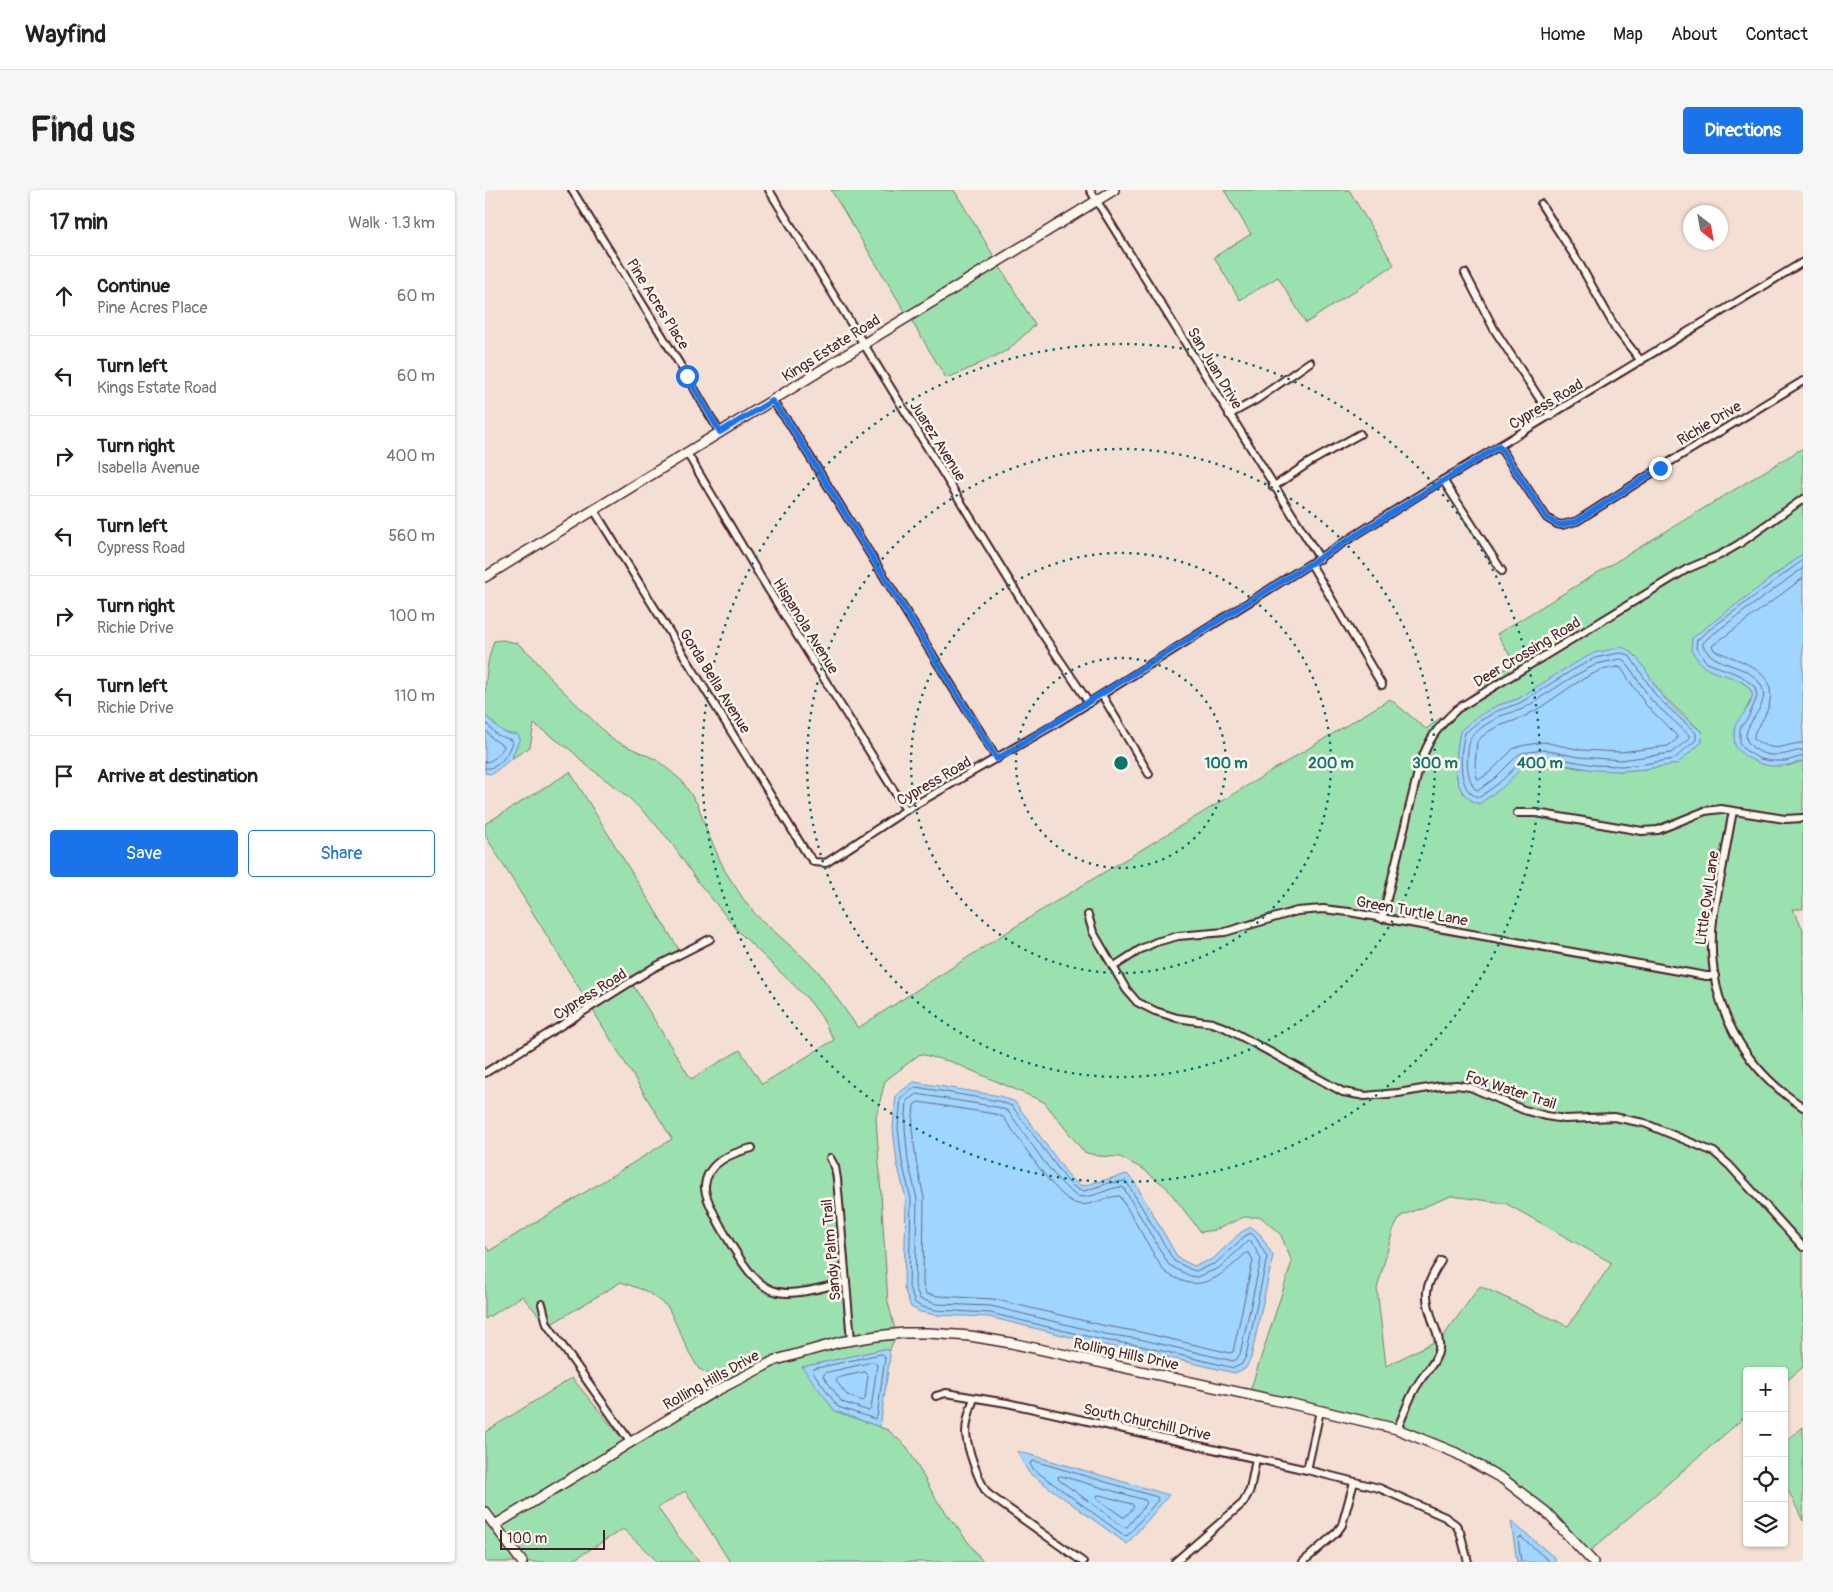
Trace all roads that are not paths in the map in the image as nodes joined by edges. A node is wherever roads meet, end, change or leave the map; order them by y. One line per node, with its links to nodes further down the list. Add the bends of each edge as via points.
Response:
1 (573, 190): 16 (street, Pine Acres Place)
2 (769, 190): 9 (street, Juarez Avenue)
3 (1089, 190): 5 (street, San Juan Drive)
4 (1114, 190): 5 (street, Kings Estate Road)
5 (1096, 201): 9 (street, Kings Estate Road); 14 (street, San Juan Drive)
6 (1541, 204): 10 (street, via 1616,329)
7 (1803, 262): 10 (street, Cypress Road)
8 (1465, 273): 15 (street, via 1494,330)
9 (864, 344): 13 (street, Kings Estate Road); 30 (street, Juarez Avenue, via 1039,628)
10 (1641, 361): 15 (street, Cypress Road)
11 (1310, 362): 14 (street)
12 (1803, 381): 18 (street, Richie Drive, via 1583,517 1562,525 1547,518)
13 (772, 401): 16 (street, Kings Estate Road); 31 (street, via 789,423)
14 (1229, 414): 21 (street, San Juan Drive)
15 (1551, 416): 18 (street, Cypress Road)
16 (720, 432): 19 (street, Kings Estate Road)
17 (1360, 434): 21 (street)
18 (1499, 446): 20 (street, Cypress Road)
19 (687, 453): 23 (street, Kings Estate Road); 33 (street, Hispanola Avenue)
20 (1443, 480): 24 (street, Cypress Road); 26 (street)
21 (1273, 487): 24 (street, San Juan Drive)
22 (1803, 499): 39 (street, Deer Crossing Road, via 1739,544 1687,569 1457,709 1441,724 1427,742 1420,764)
23 (594, 510): 27 (street, Kings Estate Road); 37 (street, Gorda Bella Avenue, via 810,859)
24 (1320, 559): 25 (street, Cypress Road)
25 (1311, 564): 28 (street); 29 (street, Cypress Road)
26 (1502, 571)
27 (485, 576)
28 (1382, 685)
29 (1102, 695): 30 (street, Cypress Road); 32 (street)
30 (1089, 703): 31 (street, Cypress Road)
31 (997, 759): 33 (street, Cypress Road)
32 (1149, 774)
33 (906, 810): 37 (street, Cypress Road, via 826,863)
34 (1733, 811): 35 (street, via 1705,811 1658,830 1642,831 1536,813); 36 (street, via 1785,819); 42 (street, Little Owl Lane, via 1712,934)
35 (1517, 813)
36 (1803, 818)
37 (817, 863)
38 (1088, 915): 41 (street, Fox Water Trail, via 1093,932)
39 (1382, 919): 41 (street, Green Turtle Lane, via 1323,909 1297,911 1225,932 1178,936 1157,942); 42 (street, Green Turtle Lane)
40 (710, 939): 43 (street, Cypress Road, via 653,968)
41 (1113, 967): 47 (street, Fox Water Trail, via 1137,1002 1177,1018 1226,1028 1343,1092 1365,1096 1464,1086 1545,1116 1565,1120 1627,1118 1699,1145 1729,1165)
42 (1715, 976): 44 (street, Little Owl Lane, via 1730,1028 1744,1051 1771,1083)
43 (485, 1074)
44 (1803, 1107)
45 (752, 1148): 49 (street, via 722,1159 711,1168 704,1187 708,1203 743,1263 766,1288 779,1292)
46 (830, 1158): 49 (street, Sandy Palm Trail, via 837,1179)
47 (1803, 1247)
48 (1441, 1261): 55 (street, via 1426,1292 1439,1348 1429,1370 1417,1384)
49 (846, 1282): 51 (street, Sandy Palm Trail)
50 (542, 1304): 56 (street, via 547,1324)
51 (851, 1340): 54 (street, Rolling Hills Drive, via 929,1333 970,1336); 56 (street, Rolling Hills Drive, via 777,1360 708,1395)
52 (935, 1396): 53 (street, South Churchill Drive, via 946,1392)
53 (973, 1398): 57 (street, South Churchill Drive); 63 (street, via 966,1432 982,1486 988,1494)
54 (1320, 1411): 55 (street, Rolling Hills Drive); 58 (street)
55 (1397, 1429): 67 (street, Rolling Hills Drive, via 1456,1453 1503,1479 1545,1512)
56 (631, 1443): 61 (street, Rolling Hills Drive)
57 (1256, 1459): 58 (street, South Churchill Drive); 64 (street, via 1250,1490 1243,1503)
58 (1307, 1470): 59 (street, South Churchill Drive)
59 (1354, 1482): 65 (street, via 1342,1525); 66 (street, South Churchill Drive, via 1379,1488 1445,1517 1460,1532)
60 (485, 1512): 61 (street)
61 (495, 1525): 62 (street)
62 (521, 1562)
63 (1083, 1562)
64 (1175, 1562)
65 (1303, 1562)
66 (1468, 1562)
67 (1593, 1562)

